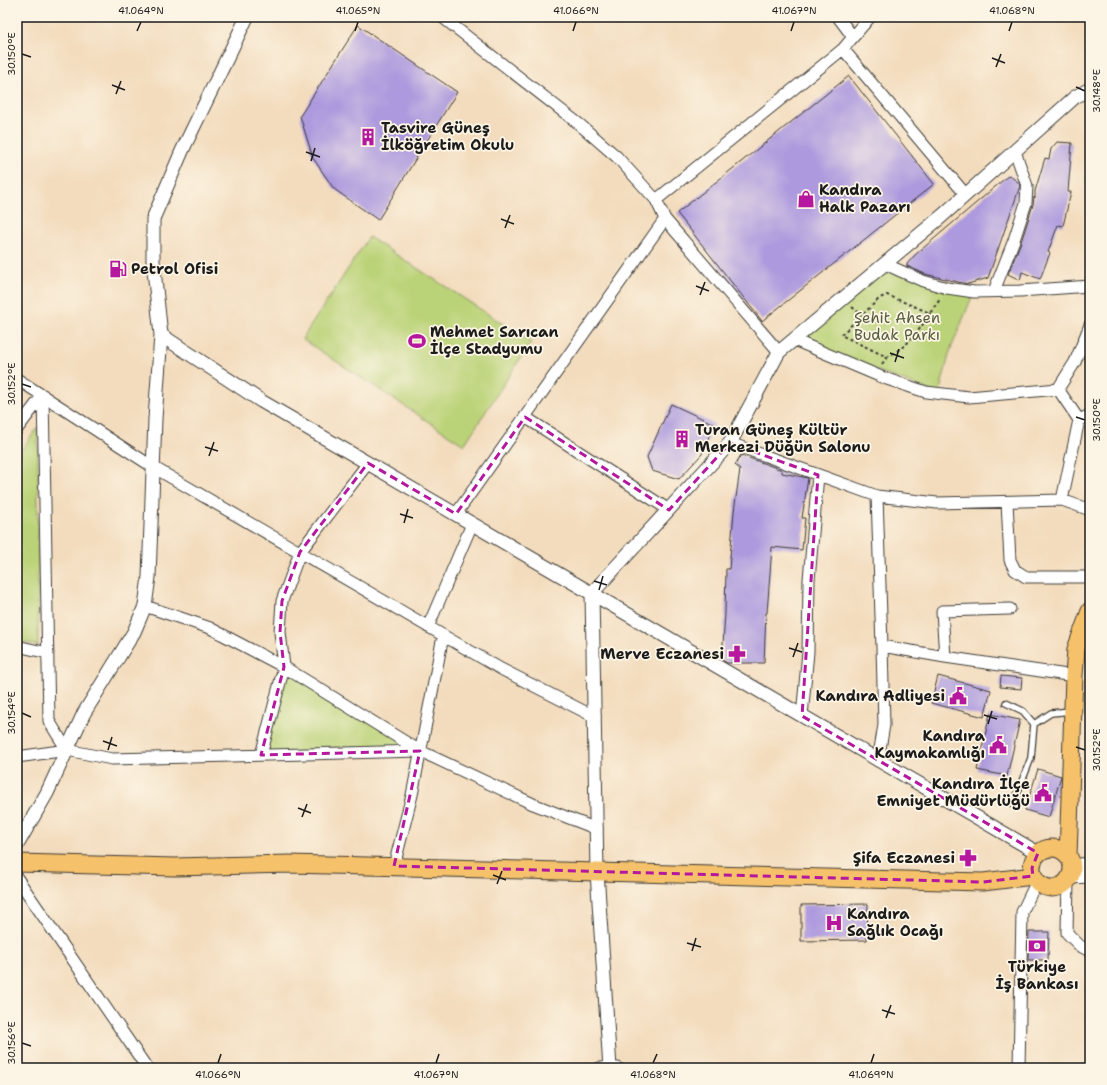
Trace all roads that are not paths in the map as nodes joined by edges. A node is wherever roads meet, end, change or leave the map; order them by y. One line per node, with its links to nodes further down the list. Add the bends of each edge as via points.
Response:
1 (247, 17): 16 (street, via 182,151 153,219 153,261)
2 (442, 17): 10 (street, via 612,152)
3 (838, 17): 5 (street)
4 (870, 17): 5 (street)
5 (852, 37): 6 (street)
6 (842, 49): 9 (street); 10 (street)
7 (1090, 89): 8 (street, via 1075,97)
8 (1015, 151): 9 (street); 14 (street, via 1027,186 1026,203)
9 (966, 196): 12 (street)
10 (656, 200): 11 (street)
11 (665, 219): 18 (street); 23 (street)
12 (885, 264): 14 (street, via 923,281 947,288 974,292); 17 (street)
13 (1090, 286): 14 (street)
14 (994, 291)
15 (1090, 325): 20 (street, via 1075,362)
16 (161, 335): 27 (street, via 261,401); 28 (street)
17 (794, 340): 18 (street); 20 (street, via 884,378 926,392 969,397)
18 (779, 352): 26 (street)
19 (17, 379): 21 (street)
20 (1058, 390): 24 (street)
21 (43, 395): 25 (street); 28 (street); 47 (street)
22 (1090, 415): 24 (street)
23 (524, 417): 33 (street); 35 (street)
24 (1078, 420): 31 (street)
25 (17, 429)
26 (730, 443): 29 (street); 33 (street)
27 (368, 463): 35 (street); 37 (street)
28 (153, 467): 37 (street); 40 (street, via 149,577)
29 (818, 475): 30 (street); 53 (street, via 809,580 808,652)
30 (876, 496): 32 (street, via 937,503); 46 (street)
31 (1062, 500): 32 (street); 34 (street)
32 (1007, 502): 38 (street, via 1010,560 1016,570 1026,576)
33 (668, 510): 39 (street)
34 (1090, 510)
35 (456, 514): 36 (street)
36 (472, 524): 39 (street); 43 (street)
37 (300, 552): 43 (street); 49 (street, via 282,601 280,632)
38 (1090, 576)
39 (592, 593): 53 (street); 54 (street)
40 (145, 606): 49 (street, via 210,628); 56 (street, via 134,632 84,713)
41 (1010, 609): 48 (street, via 942,611)
42 (1090, 611): 50 (main road, via 1076,649)
43 (428, 627): 44 (street)
44 (443, 636): 54 (street); 57 (street)
45 (17, 646): 47 (street)
46 (882, 646): 48 (street); 60 (street, via 884,725)
47 (48, 653): 56 (street, via 49,721)
48 (945, 658): 50 (street)
49 (284, 667): 57 (street); 58 (street)
50 (1074, 676): 52 (main road)
51 (1006, 703): 55 (lane, via 1023,711)
52 (1073, 711): 55 (lane, via 1051,713); 68 (main road)
53 (802, 716): 60 (street)
54 (594, 717): 62 (street)
55 (1034, 724): 61 (lane, via 1031,758)
56 (67, 750): 58 (street, via 112,759); 59 (street); 63 (street, via 47,793)
57 (420, 751): 58 (street); 62 (street, via 533,804); 67 (street)
58 (261, 755)
59 (17, 757)
60 (878, 761): 64 (street)
61 (1013, 804)
62 (597, 828): 69 (street)
63 (17, 845)
64 (1038, 853): 68 (main road, via 1051,848 1064,852); 72 (main road, via 1032,868)
65 (17, 863): 67 (main road, via 175,867 289,864)
66 (1090, 864): 68 (street)
67 (394, 866): 69 (main road)
68 (1069, 870): 70 (street); 72 (main road, via 1064,883 1053,888 1047,887); 73 (street, via 1068,933 1080,946)
69 (597, 872): 72 (main road, via 983,882); 76 (street)
70 (1090, 876)
71 (17, 878): 74 (street)
72 (1035, 878): 78 (street, via 1022,912)
73 (1090, 951)
74 (147, 1068)
75 (599, 1068): 76 (street)
76 (610, 1068): 77 (street)
77 (618, 1068)
78 (1019, 1068)

